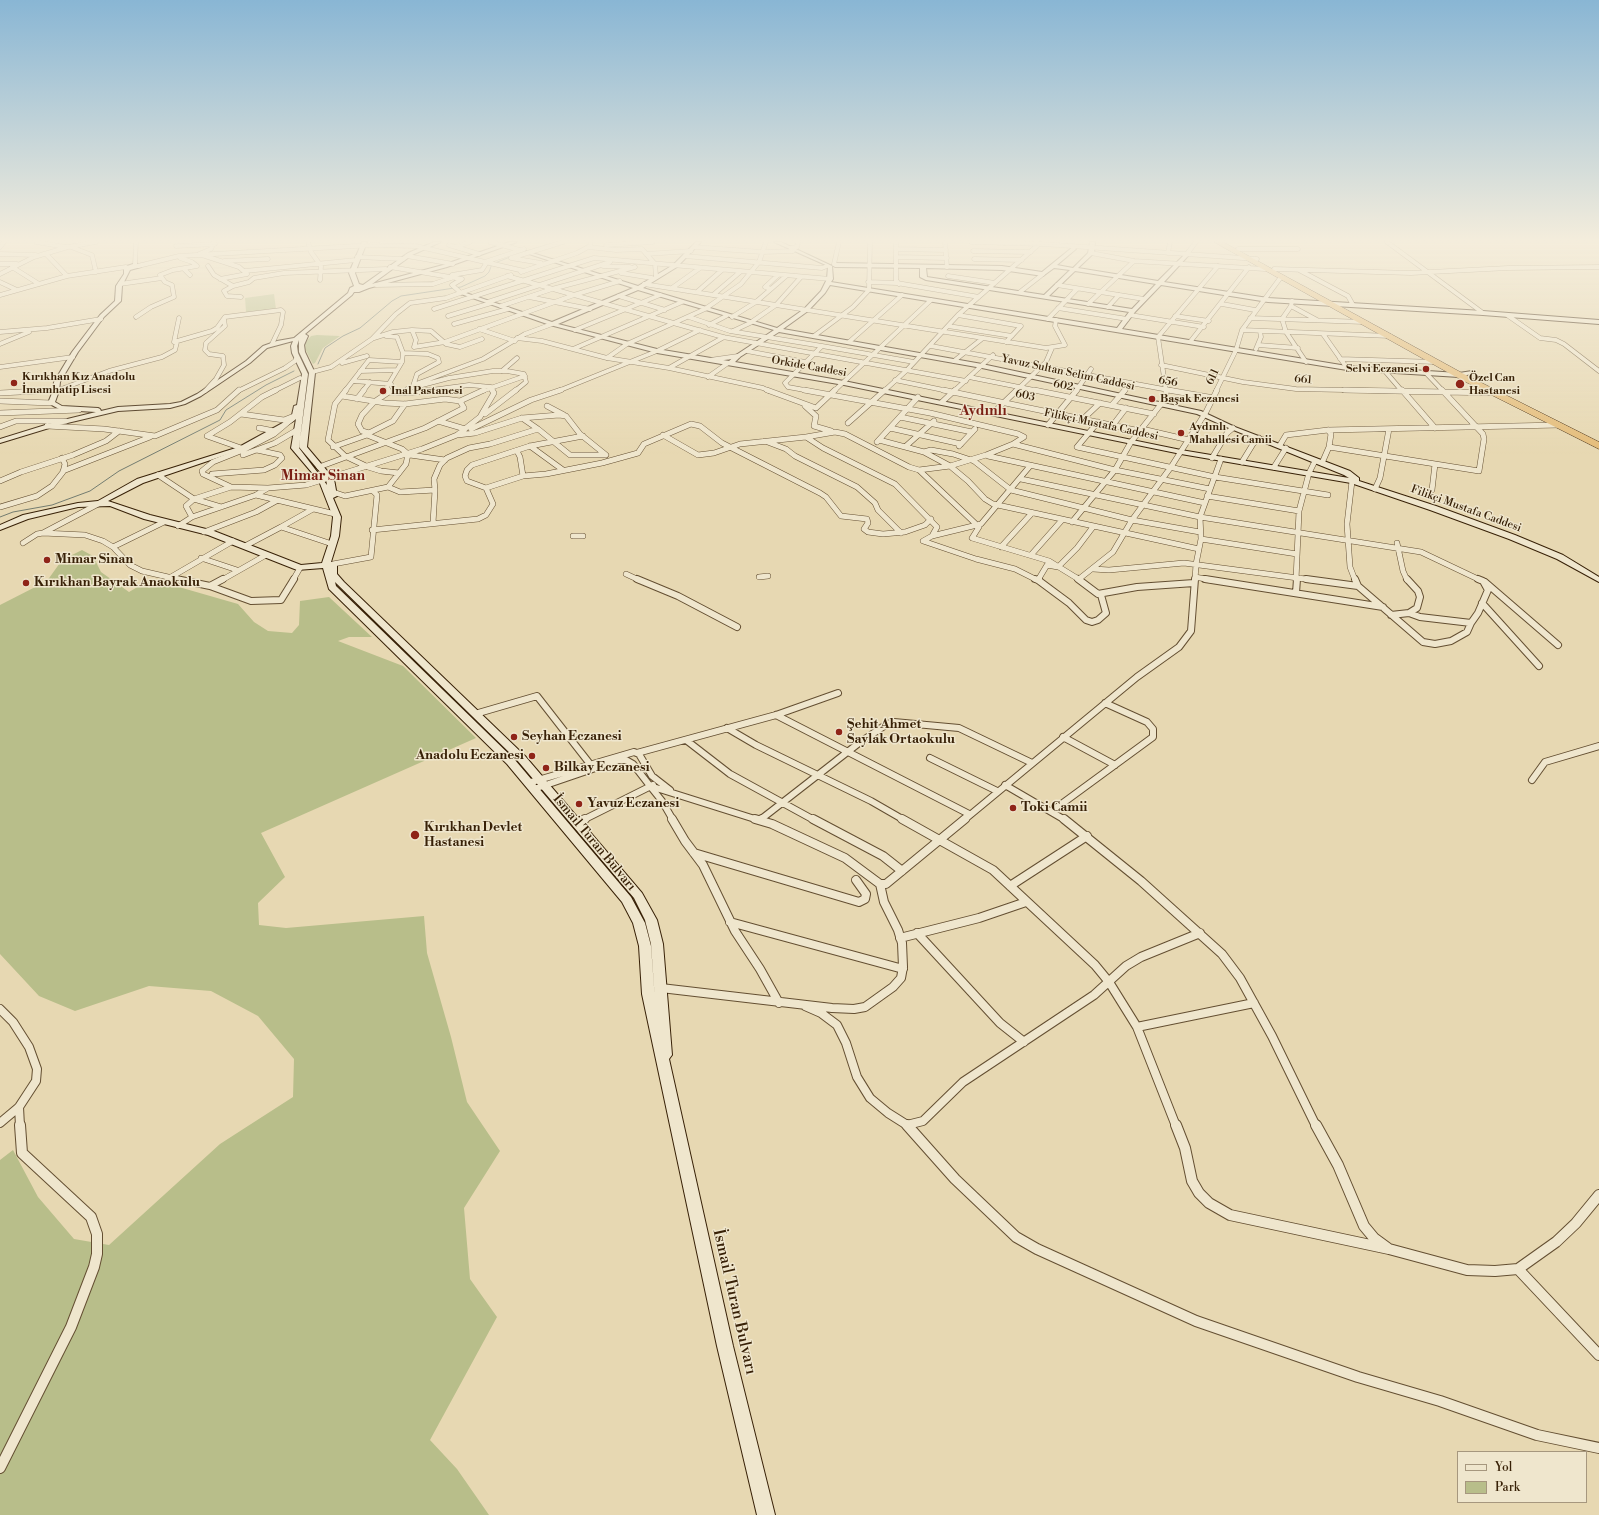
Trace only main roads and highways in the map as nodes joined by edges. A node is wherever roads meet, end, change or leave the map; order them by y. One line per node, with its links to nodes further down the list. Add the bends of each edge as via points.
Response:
1 (1347, 313): 3 (highway, via 1450,370)
2 (1353, 313): 3 (highway)
3 (1461, 372): 4 (highway, via 1472,373); 5 (highway, via 1495,393)
4 (1599, 441)
5 (1599, 446)

